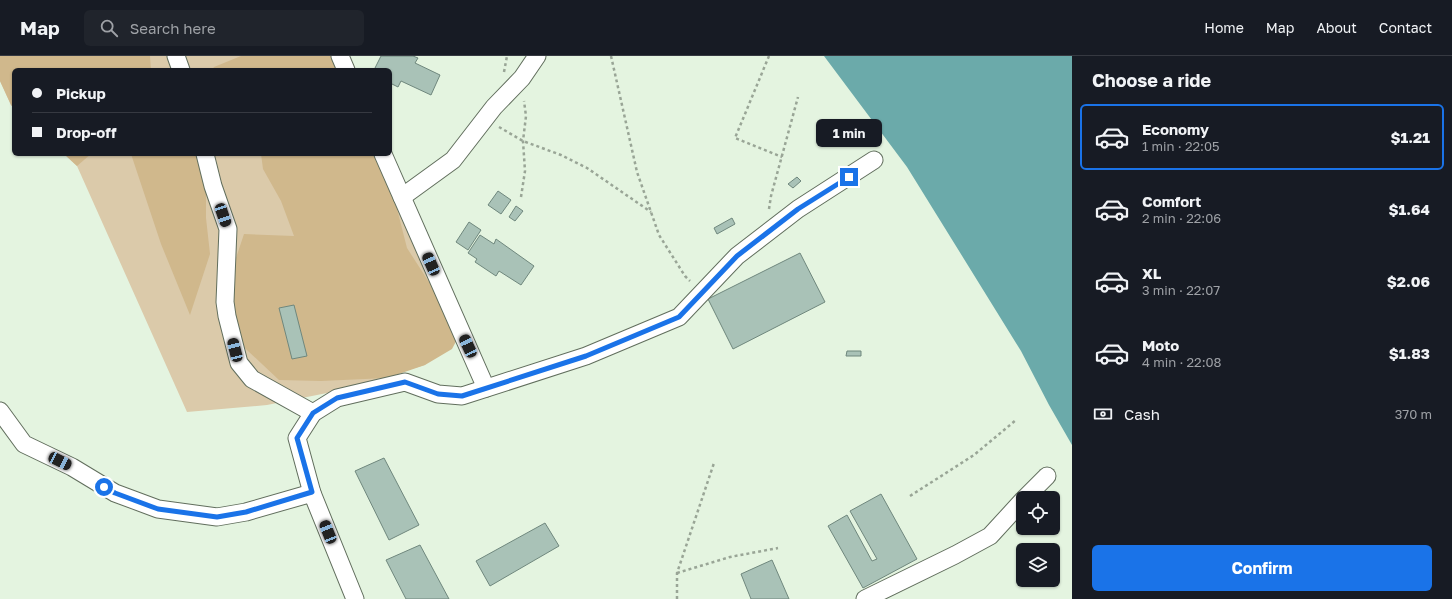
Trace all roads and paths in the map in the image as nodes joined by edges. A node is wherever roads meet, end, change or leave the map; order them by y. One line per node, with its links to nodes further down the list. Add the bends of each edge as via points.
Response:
1 (176, 56): 6 (street)
2 (340, 56): 7 (street)
3 (537, 56): 8 (street)
4 (611, 56): 18 (path, via 637,172)
5 (770, 56): 14 (path, via 735,138)
6 (180, 68)
7 (345, 68)
8 (522, 78): 10 (street); 11 (path, via 526,116)
9 (798, 97): 14 (path)
10 (485, 118): 11 (path); 16 (street, via 453,160)
11 (523, 141): 17 (path, via 525,171); 18 (path, via 587,168)
12 (206, 156): 23 (street, via 228,229 225,302 239,363 252,380)
13 (384, 156): 16 (street)
14 (782, 157): 19 (path, via 771,196)
15 (874, 160): 19 (street)
16 (402, 197): 21 (street)
17 (521, 197)
18 (651, 213): 20 (path, via 659,235 685,276)
19 (766, 233): 20 (street, via 737,256)
20 (703, 292): 21 (street, via 679,317 586,356)
21 (486, 388): 23 (street, via 462,396 444,395 405,382 337,398)
22 (0, 411): 28 (street, via 24,444 72,467 115,493 158,509 217,517 246,512)
23 (313, 413): 28 (street, via 297,438)
24 (1016, 420): 29 (path, via 974,455)
25 (714, 463): 32 (path)
26 (1046, 476): 27 (street)
27 (1032, 491)
28 (312, 492): 33 (street)
29 (910, 496)
30 (1016, 508): 35 (street, via 990,536)
31 (778, 548): 32 (path, via 730,557)
32 (677, 573): 34 (path)
33 (355, 599)
34 (677, 599)
35 (865, 599)

